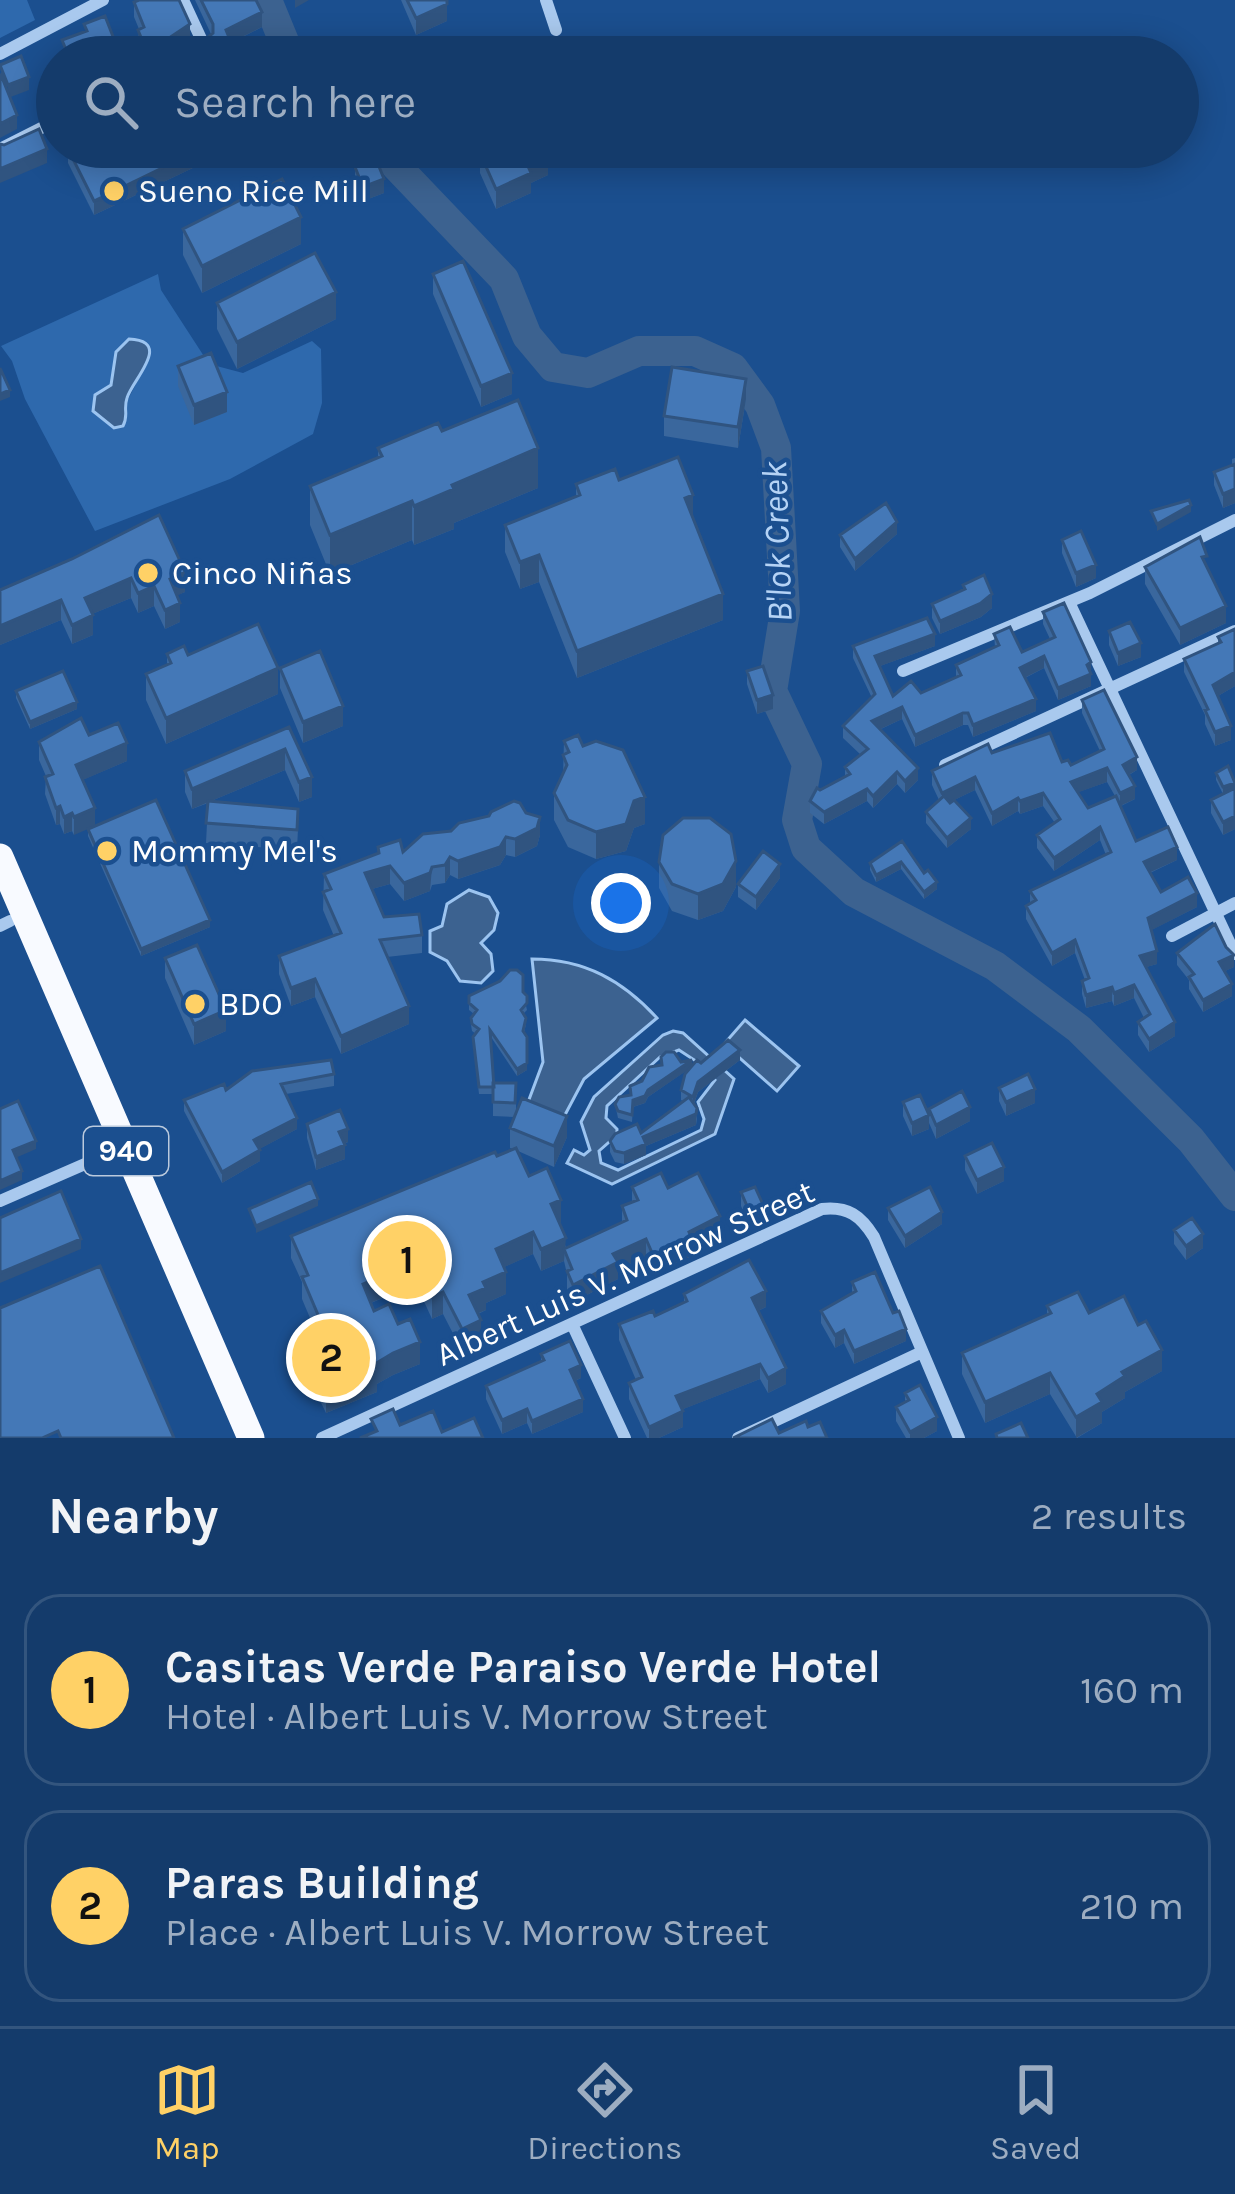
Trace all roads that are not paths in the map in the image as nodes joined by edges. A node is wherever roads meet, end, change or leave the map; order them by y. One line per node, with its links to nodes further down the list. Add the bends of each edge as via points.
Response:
1 (103, 0): 6 (street)
2 (182, 0): 5 (street)
3 (546, 0): 4 (street)
4 (556, 30)
5 (199, 36)
6 (0, 54)
7 (36, 131): 8 (street)
8 (0, 149)
9 (1235, 520): 10 (street)
10 (1070, 602): 12 (street); 13 (street)
11 (1235, 631): 13 (street)
12 (903, 671)
13 (1111, 688): 14 (street); 17 (street)
14 (945, 765)
15 (0, 857): 21 (highway, 940)
16 (1235, 903): 17 (street)
17 (1216, 913): 19 (street); 20 (street)
18 (3, 915): 21 (highway, 940)
19 (1172, 936)
20 (1235, 954)
21 (117, 1150): 22 (street); 25 (highway, 940); 26 (highway, 940)
22 (0, 1201)
23 (573, 1326): 24 (street, Albert Luis V. Morrow Street, via 838,1207 874,1237); 27 (street, Albert Luis V. Morrow Street); 28 (street)
24 (922, 1352): 29 (street); 30 (street, Albert Luis V. Morrow Street)
25 (234, 1438)
26 (251, 1438)
27 (322, 1438)
28 (625, 1438)
29 (738, 1438)
30 (959, 1438)

